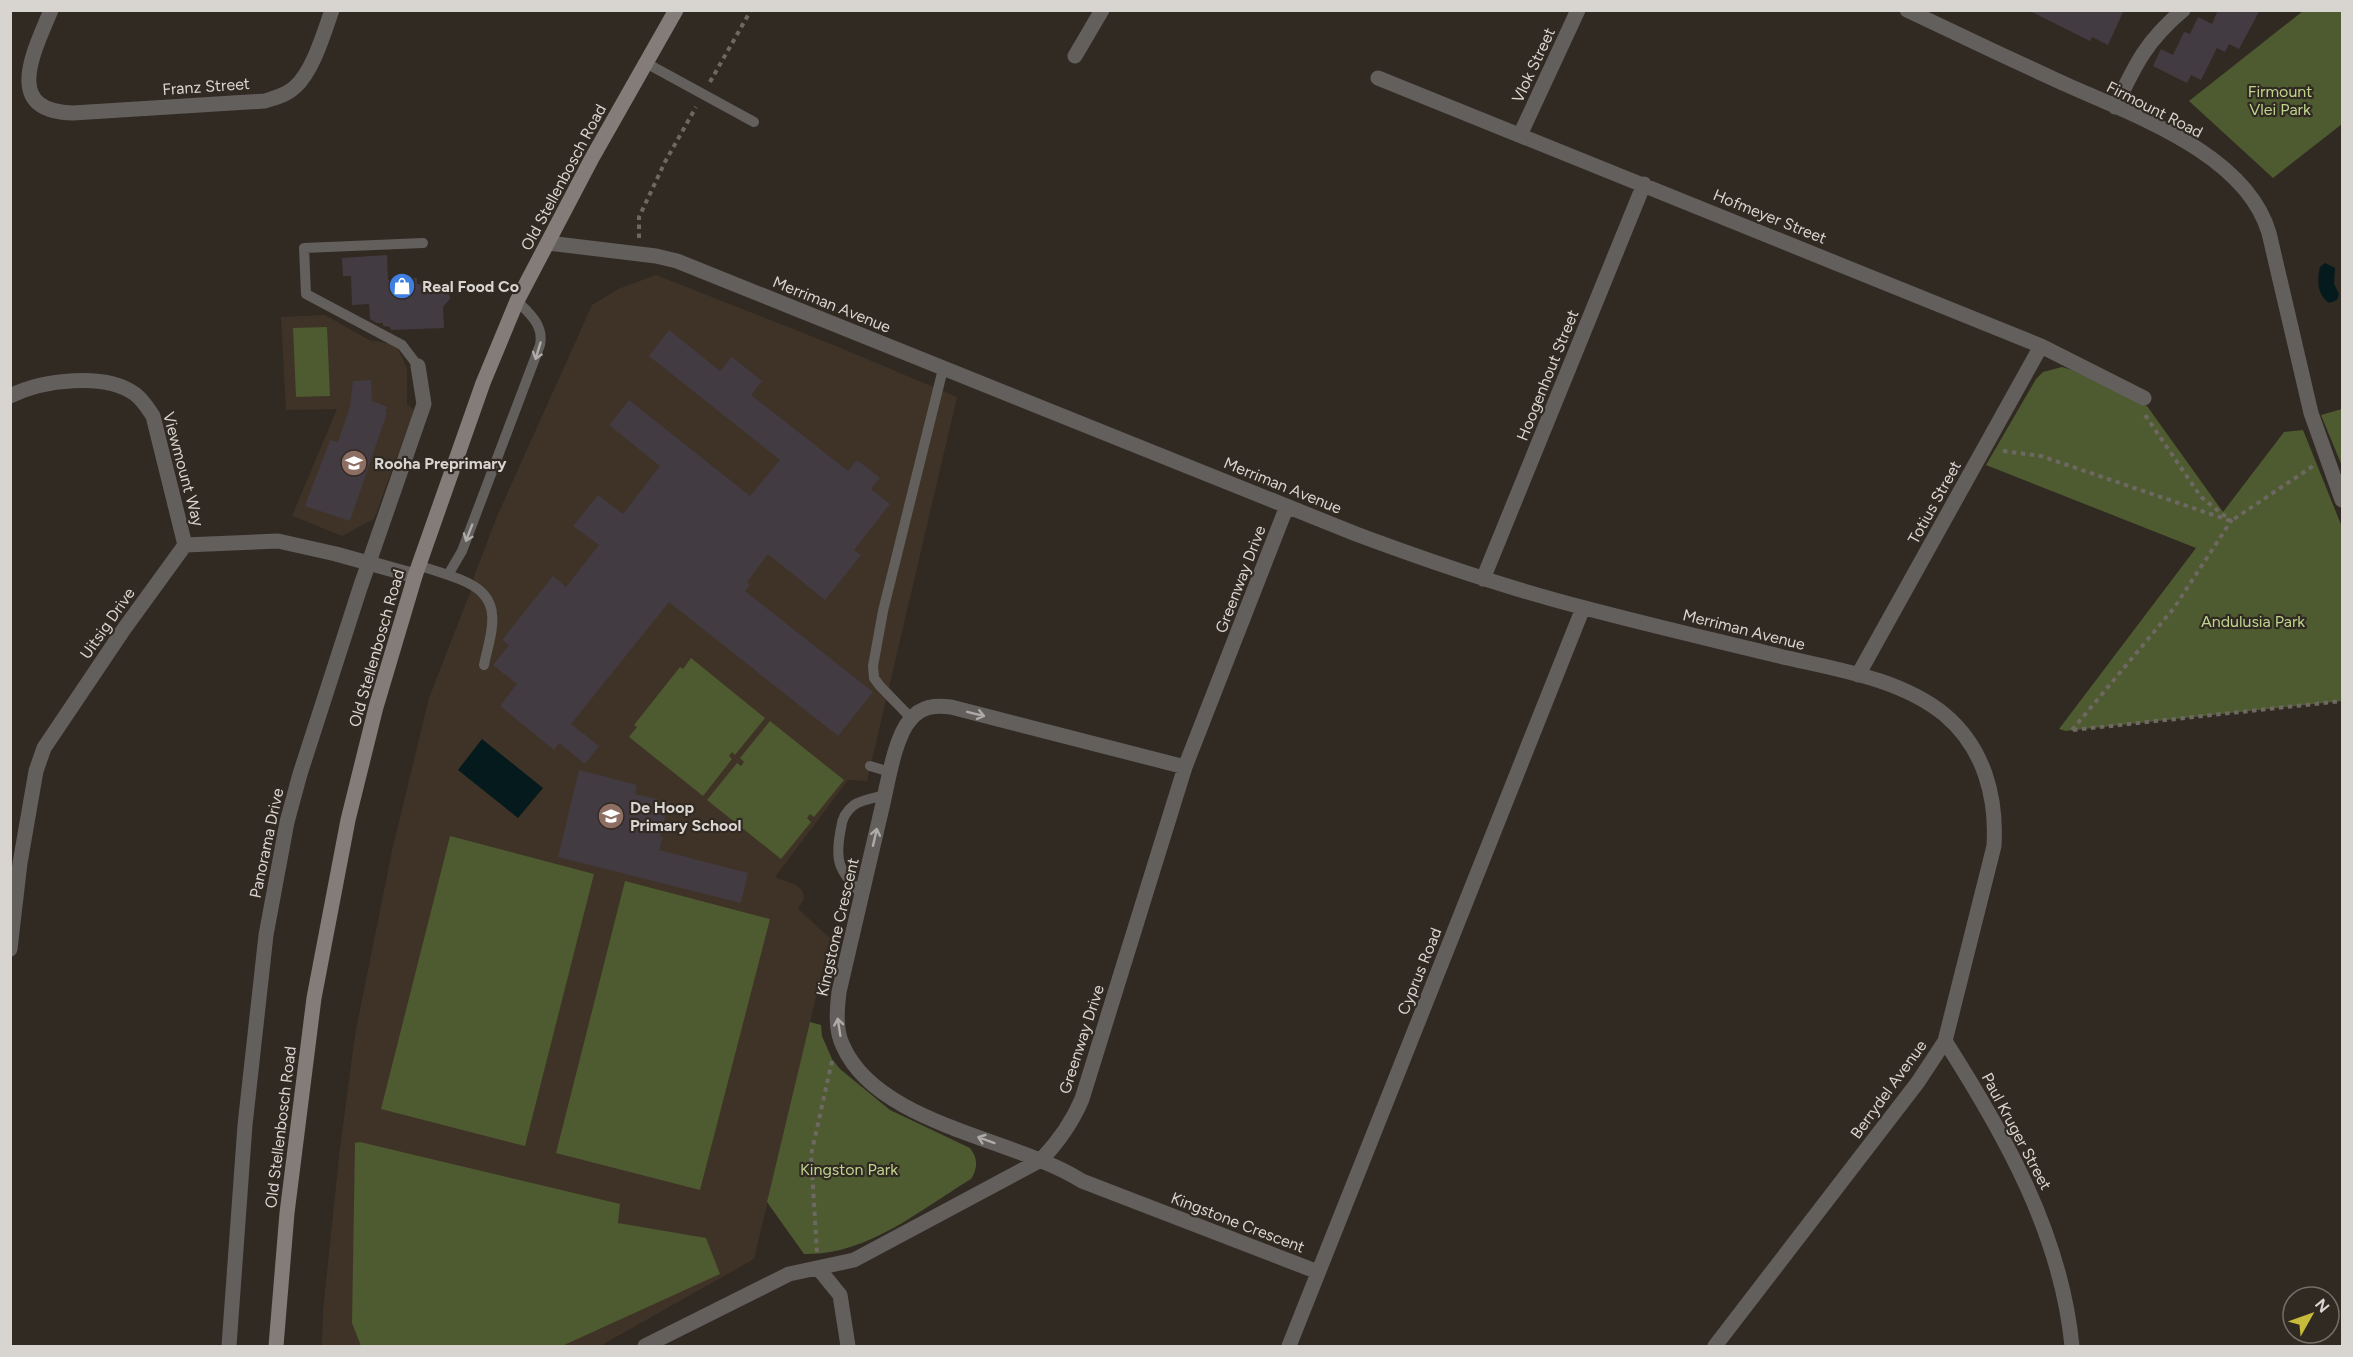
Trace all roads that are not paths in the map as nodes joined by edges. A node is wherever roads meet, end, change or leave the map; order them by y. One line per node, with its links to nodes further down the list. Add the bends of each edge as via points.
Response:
1 (51, 10): 2 (street, Franz Street, via 29,65 28,82 34,97 45,107 73,113 265,100 283,95 304,76)
2 (332, 10)
3 (676, 10): 9 (street, Old Stellenbosch Road)
4 (1102, 10): 8 (street)
5 (1578, 10): 13 (street, Vlok Street)
6 (1907, 10): 11 (street, Firmount Road)
7 (2183, 10): 11 (street, via 2147,46)
8 (1075, 56)
9 (646, 63): 12 (lane); 16 (street, Old Stellenbosch Road)
10 (1378, 78): 13 (street, Hofmeyer Street)
11 (2115, 107): 23 (street, Firmount Road, via 2163,129 2205,155 2234,179 2260,210 2269,233 2311,413)
12 (754, 122)
13 (1520, 135): 14 (street, Hofmeyer Street)
14 (1644, 184): 18 (street, Hofmeyer Street); 29 (street, Hoogenhout Street)
15 (423, 243): 19 (lane, via 304,248 306,294 402,345)
16 (548, 243): 17 (street, Old Stellenbosch Road); 20 (street, Merriman Avenue, via 656,256 697,268)
17 (517, 301): 27 (street, Old Stellenbosch Road, via 483,383); 28 (lane, one-way to 28, via 535,319 540,329 540,345 462,551)
18 (2041, 346): 22 (street, Hofmeyer Street); 32 (street, Totius Street)
19 (418, 366): 26 (street, Panorama Drive, via 424,404)
20 (943, 369): 24 (street, Merriman Avenue); 33 (lane, via 873,666 877,682)
21 (10, 396): 25 (street, Viewmount Way, via 54,381 120,386 139,398 153,416)
22 (2144, 398)
23 (2343, 500)
24 (1287, 506): 29 (street, Merriman Avenue); 35 (street, Greenway Drive)
25 (185, 545): 26 (street, via 278,541); 39 (street, Uitsig Drive, via 44,748)
26 (368, 564): 27 (street); 46 (street, Panorama Drive, via 300,774 266,935 245,1125)
27 (417, 571): 28 (lane); 47 (street, Old Stellenbosch Road, via 376,707 348,820 314,998 287,1213)
28 (448, 575): 31 (lane, via 472,584 489,602 493,614)
29 (1483, 579): 30 (street, Merriman Avenue)
30 (1583, 608): 32 (street, Merriman Avenue); 45 (street, Cyprus Road)
31 (484, 665)
32 (1858, 675): 37 (street, Merriman Avenue, via 1903,690 1944,715 1960,730)
33 (911, 718): 35 (street, one-way to 35, via 928,706 951,707); 36 (street, Kingstone Crescent)
34 (870, 766): 36 (lane)
35 (1185, 767): 43 (street, Greenway Drive, via 1082,1099 1067,1131)
36 (890, 772): 38 (street, Kingstone Crescent)
37 (1986, 775): 42 (street, Berrydel Avenue, via 1995,821 1994,846)
38 (885, 795): 40 (street, Kingstone Crescent, one-way to 38); 40 (lane, via 854,805 842,822 837,858)
39 (15, 862): 41 (street, Uitsig Drive)
40 (862, 895): 43 (street, Kingstone Crescent, one-way to 40, via 916,1113 867,1079 854,1064 842,1046 837,1012)
41 (10, 949)
42 (1945, 1041): 51 (street, Berrydel Avenue, via 1918,1082); 52 (street, Paul Kruger Street, via 2034,1199 2058,1271)
43 (1041, 1160): 44 (street, Greenway Drive, via 854,1260); 45 (street, Kingstone Crescent, via 1082,1181)
44 (818, 1268): 48 (street, Greenway Drive, via 767,1284); 49 (street, via 840,1295)
45 (1318, 1272): 50 (street, Cyprus Road)
46 (229, 1347)
47 (276, 1347)
48 (645, 1347)
49 (848, 1347)
50 (1288, 1347)
51 (1715, 1347)
52 (2072, 1347)

